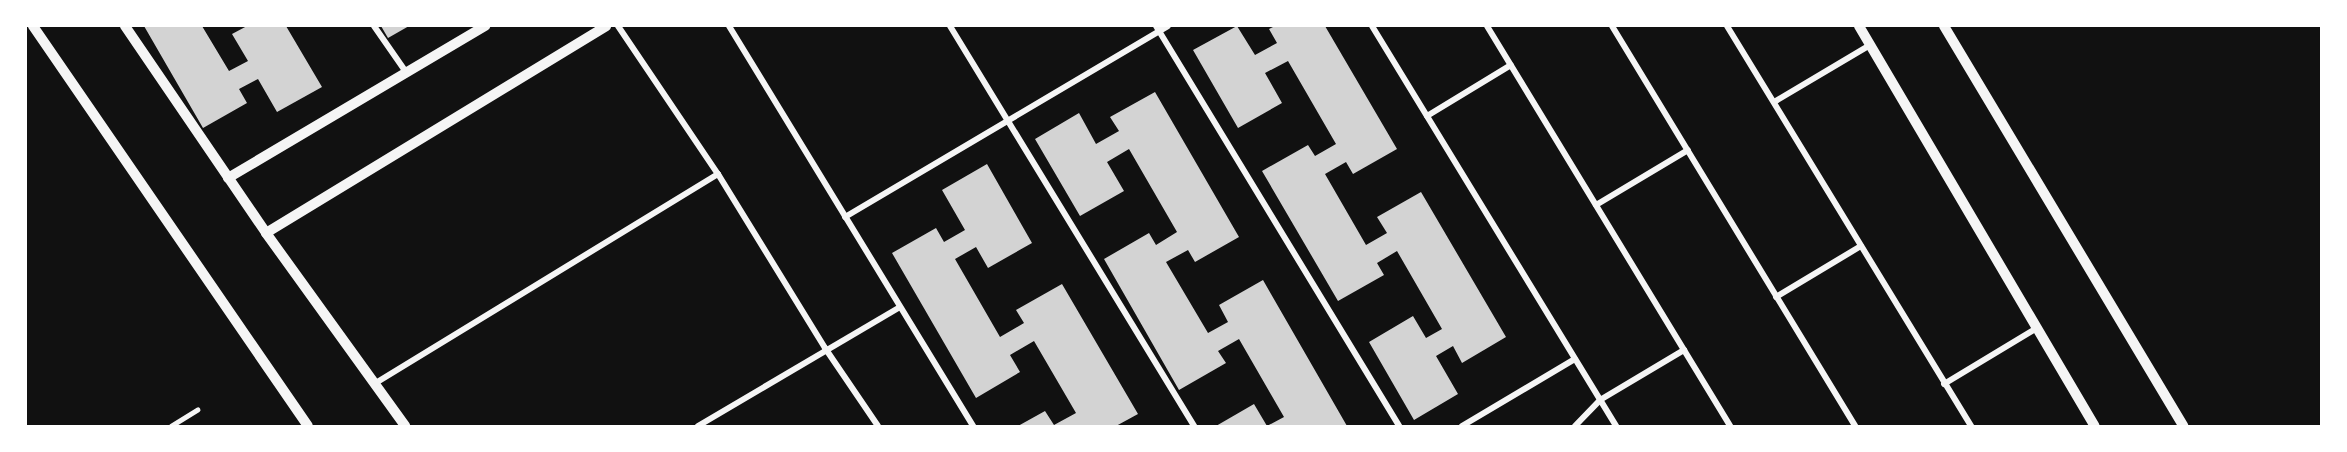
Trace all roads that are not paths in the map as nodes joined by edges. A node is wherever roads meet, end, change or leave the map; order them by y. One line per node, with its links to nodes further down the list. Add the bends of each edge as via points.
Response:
1 (33, 26): 41 (street)
2 (125, 26): 25 (street)
3 (374, 26): 19 (street)
4 (485, 26): 19 (street)
5 (606, 26): 28 (street)
6 (618, 26): 24 (street)
7 (729, 26): 27 (street)
8 (950, 26): 22 (street)
9 (1168, 26): 16 (street)
10 (1372, 26): 21 (street)
11 (1487, 26): 18 (street)
12 (1612, 26): 23 (street)
13 (1727, 26): 20 (street)
14 (1859, 26): 17 (street)
15 (1944, 26): 55 (street)
16 (1157, 28): 22 (street); 47 (street)
17 (1870, 45): 20 (street); 32 (street)
18 (1511, 65): 21 (street); 26 (street)
19 (406, 72): 25 (street)
20 (1774, 102): 29 (street)
21 (1427, 116): 35 (street)
22 (1008, 121): 27 (street); 46 (street)
23 (1688, 150): 26 (street); 30 (street)
24 (718, 174): 33 (street); 36 (street)
25 (228, 178): 28 (street)
26 (1596, 205): 34 (street)
27 (845, 218): 31 (street)
28 (266, 233): 36 (street)
29 (1861, 246): 30 (street); 37 (street)
30 (1776, 297): 52 (street)
31 (900, 307): 33 (street); 45 (street)
32 (2037, 328): 37 (street); 54 (street)
33 (825, 348): 43 (street); 44 (street)
34 (1684, 350): 38 (street); 51 (street)
35 (1575, 359): 38 (street); 48 (street)
36 (374, 384): 42 (street)
37 (1944, 384): 53 (street)
38 (1600, 400): 49 (street); 50 (street)
39 (197, 410): 40 (lane)
40 (171, 426)
41 (308, 426)
42 (405, 426)
43 (698, 426)
44 (878, 426)
45 (973, 426)
46 (1194, 426)
47 (1399, 426)
48 (1462, 426)
49 (1575, 426)
50 (1616, 426)
51 (1730, 426)
52 (1856, 426)
53 (1971, 426)
54 (2095, 426)
55 (2183, 426)

